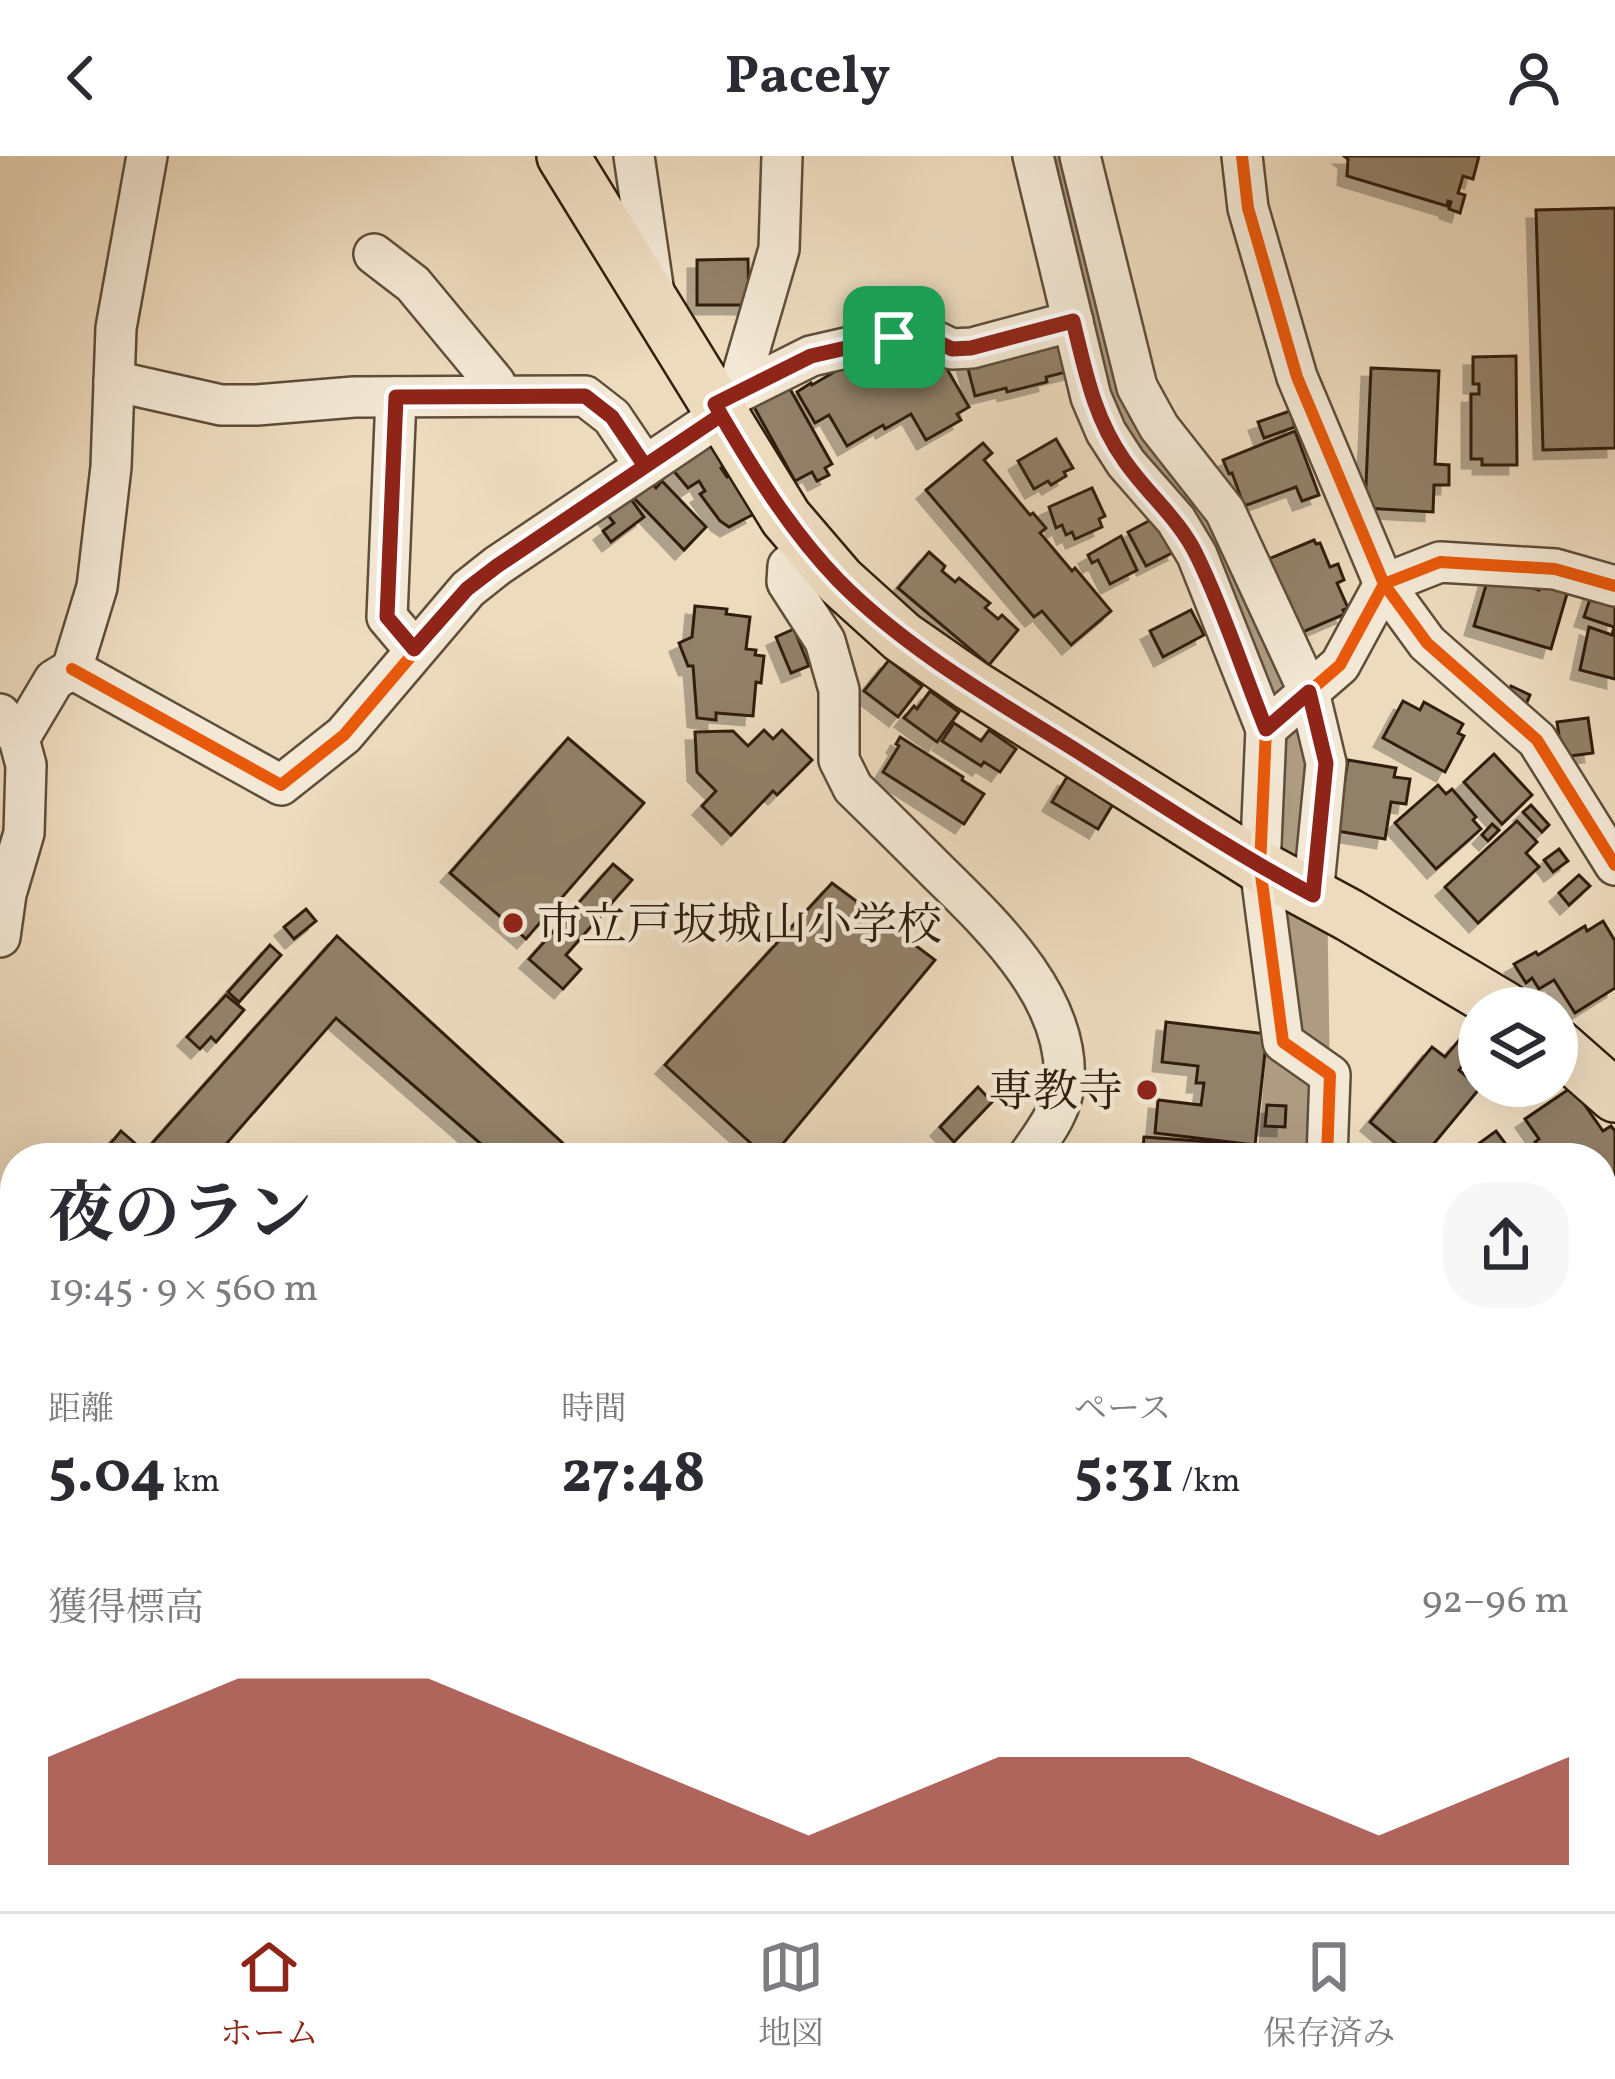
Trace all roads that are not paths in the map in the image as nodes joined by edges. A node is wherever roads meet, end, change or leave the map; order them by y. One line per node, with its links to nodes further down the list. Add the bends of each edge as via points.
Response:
1 (147, 156): 11 (street)
2 (562, 156): 9 (main road)
3 (634, 156): 9 (street)
4 (782, 156): 14 (street, via 779,249)
5 (1034, 156): 10 (street)
6 (1080, 156): 21 (street, via 1138,387 1225,511)
7 (1241, 156): 17 (street, via 1297,377)
8 (374, 254): 12 (street, via 412,284)
9 (656, 304): 14 (main road)
10 (1073, 321): 14 (street, via 971,348 894,337 811,356); 23 (street, via 1106,432 1197,555)
11 (114, 381): 13 (street, via 220,405); 20 (street, via 97,587)
12 (500, 396): 13 (street); 15 (street, via 585,396 612,417)
13 (396, 397): 19 (street, via 387,617)
14 (724, 404): 15 (street); 16 (main road)
15 (645, 466): 19 (street, via 467,589)
16 (809, 547): 25 (main road, via 902,637); 31 (street, via 788,566 787,582 824,640 839,690 839,760 853,788 995,928 1037,986 1064,1048 1064,1089)
17 (1384, 584): 18 (street, via 1440,562 1555,569); 21 (street, via 1340,665); 24 (street, via 1427,644 1537,740)
18 (1615, 586)
19 (414, 649): 20 (street, via 344,735 281,785)
20 (72, 669): 22 (street)
21 (1309, 692): 23 (street); 26 (street, via 1326,763)
22 (9, 727): 27 (street, via 26,765 24,833)
23 (1266, 729): 25 (street)
24 (1615, 865)
25 (1260, 867): 26 (main road); 32 (street, via 1283,1042 1330,1075)
26 (1313, 895): 28 (main road)
27 (0, 937)
28 (1469, 987)
29 (1578, 1063): 30 (main road)
30 (1615, 1096)
31 (1038, 1143)
32 (1328, 1143)

